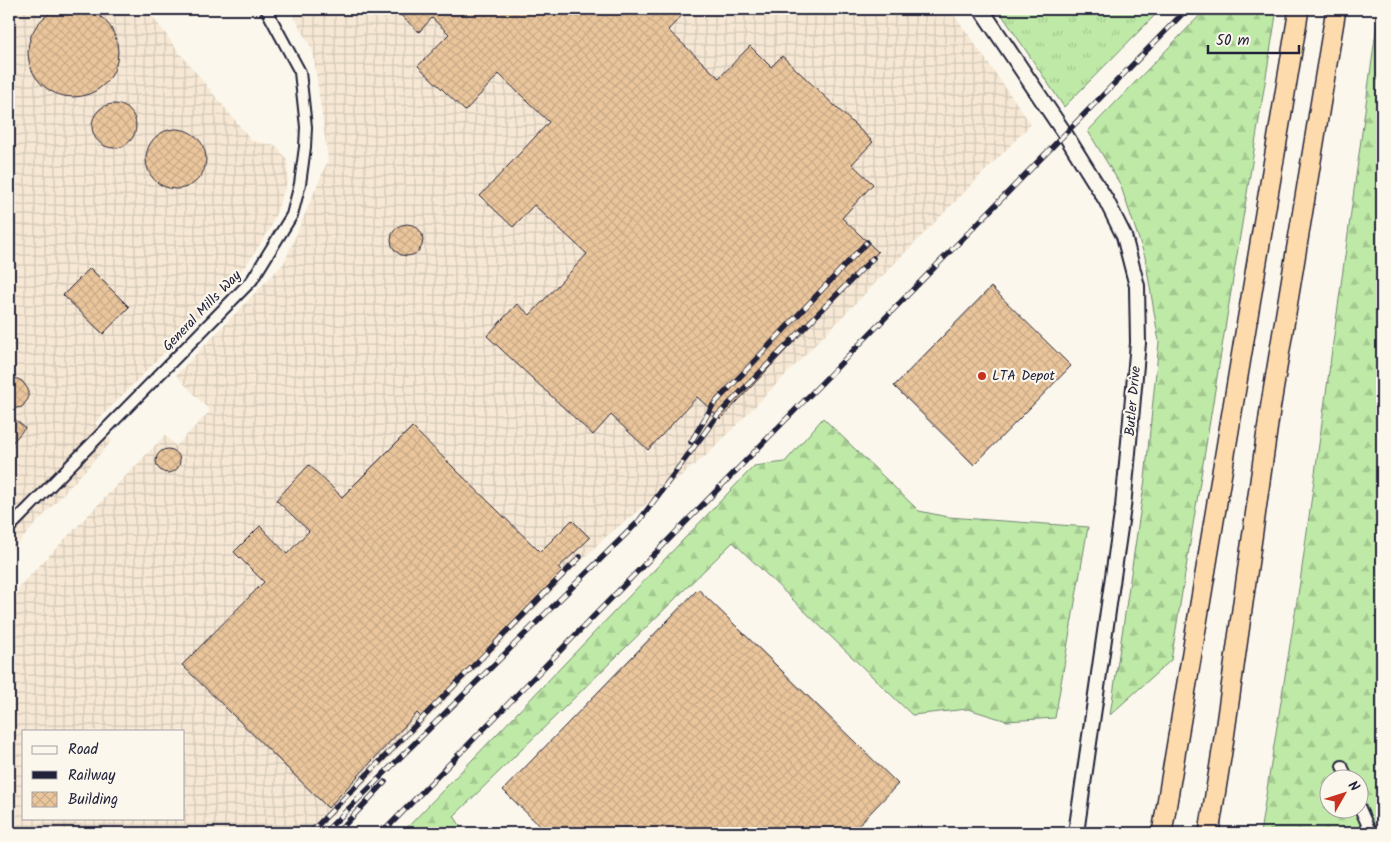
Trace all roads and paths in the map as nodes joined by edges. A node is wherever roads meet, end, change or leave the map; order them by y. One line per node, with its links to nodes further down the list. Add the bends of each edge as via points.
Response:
1 (266, 9): 5 (street, General Mills Way, via 300,72 305,147 292,215 252,280)
2 (981, 9): 9 (street, Butler Drive, via 1106,200 1124,236 1137,286 1138,343 1123,507)
3 (1299, 9): 10 (highway)
4 (1336, 9): 11 (highway, via 1270,410)
5 (9, 528)
6 (1342, 766): 7 (street)
7 (1344, 770)
8 (1365, 820): 12 (street)
9 (1076, 833)
10 (1162, 833)
11 (1209, 833)
12 (1371, 833)

